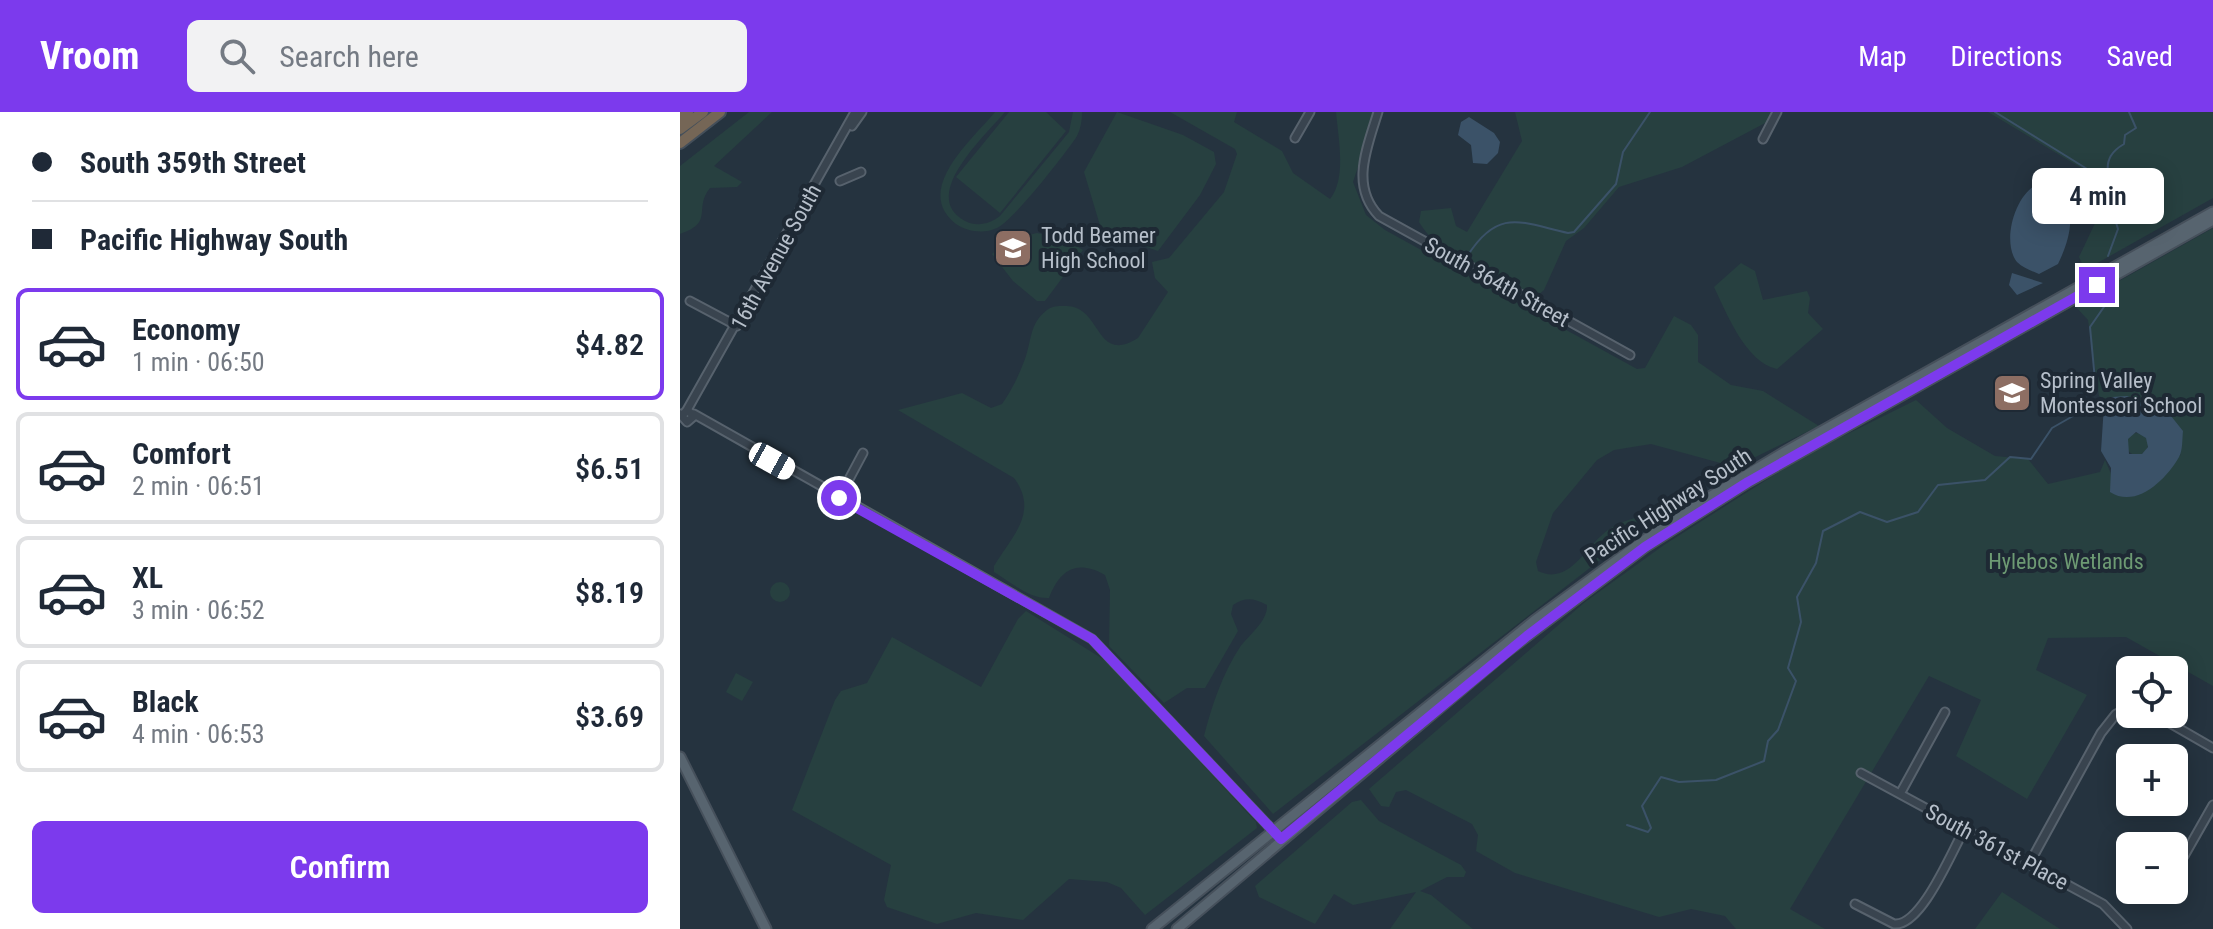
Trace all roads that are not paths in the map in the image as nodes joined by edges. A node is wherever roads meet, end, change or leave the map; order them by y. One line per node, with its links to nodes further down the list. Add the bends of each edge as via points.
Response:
1 (688, 112): 9 (highway)
2 (703, 112): 10 (highway)
3 (720, 112): 14 (highway)
4 (855, 112): 13 (street, 16th Avenue South)
5 (862, 112): 13 (street, 16th Avenue South)
6 (1310, 112): 11 (street)
7 (1378, 112): 21 (street, South 364th Street, via 1363,170 1368,205 1386,221)
8 (1777, 112): 12 (street)
9 (680, 118)
10 (680, 129)
11 (1295, 138)
12 (1763, 139)
13 (842, 140): 20 (street, 16th Avenue South)
14 (680, 143)
15 (861, 172): 16 (street)
16 (840, 181)
17 (2213, 212): 34 (main road, Pacific Highway South, via 1676,517 1534,621)
18 (2213, 220): 34 (main road, Pacific Highway South, via 1748,482 1645,547)
19 (690, 301): 20 (street)
20 (737, 326): 22 (street, 16th Avenue South)
21 (1630, 355)
22 (685, 417): 24 (street)
23 (863, 453): 24 (street)
24 (839, 498): 34 (street, via 1092,639)
25 (1945, 712): 31 (street)
26 (2116, 714): 36 (street)
27 (2178, 728): 28 (street)
28 (2213, 748)
29 (680, 757): 38 (main road)
30 (1861, 773): 31 (street, South 361st Place)
31 (1900, 794): 33 (street, South 361st Place)
32 (2213, 805): 35 (street)
33 (1964, 830): 36 (street, South 361st Place); 37 (street, via 1910,921 1894,924)
34 (1277, 835): 39 (main road, Pacific Highway South); 40 (main road, Pacific Highway South)
35 (2188, 849)
36 (2029, 864): 41 (street, South 361st Place, via 2103,904)
37 (1855, 904)
38 (766, 929)
39 (1152, 929)
40 (1177, 929)
41 (2127, 929)

